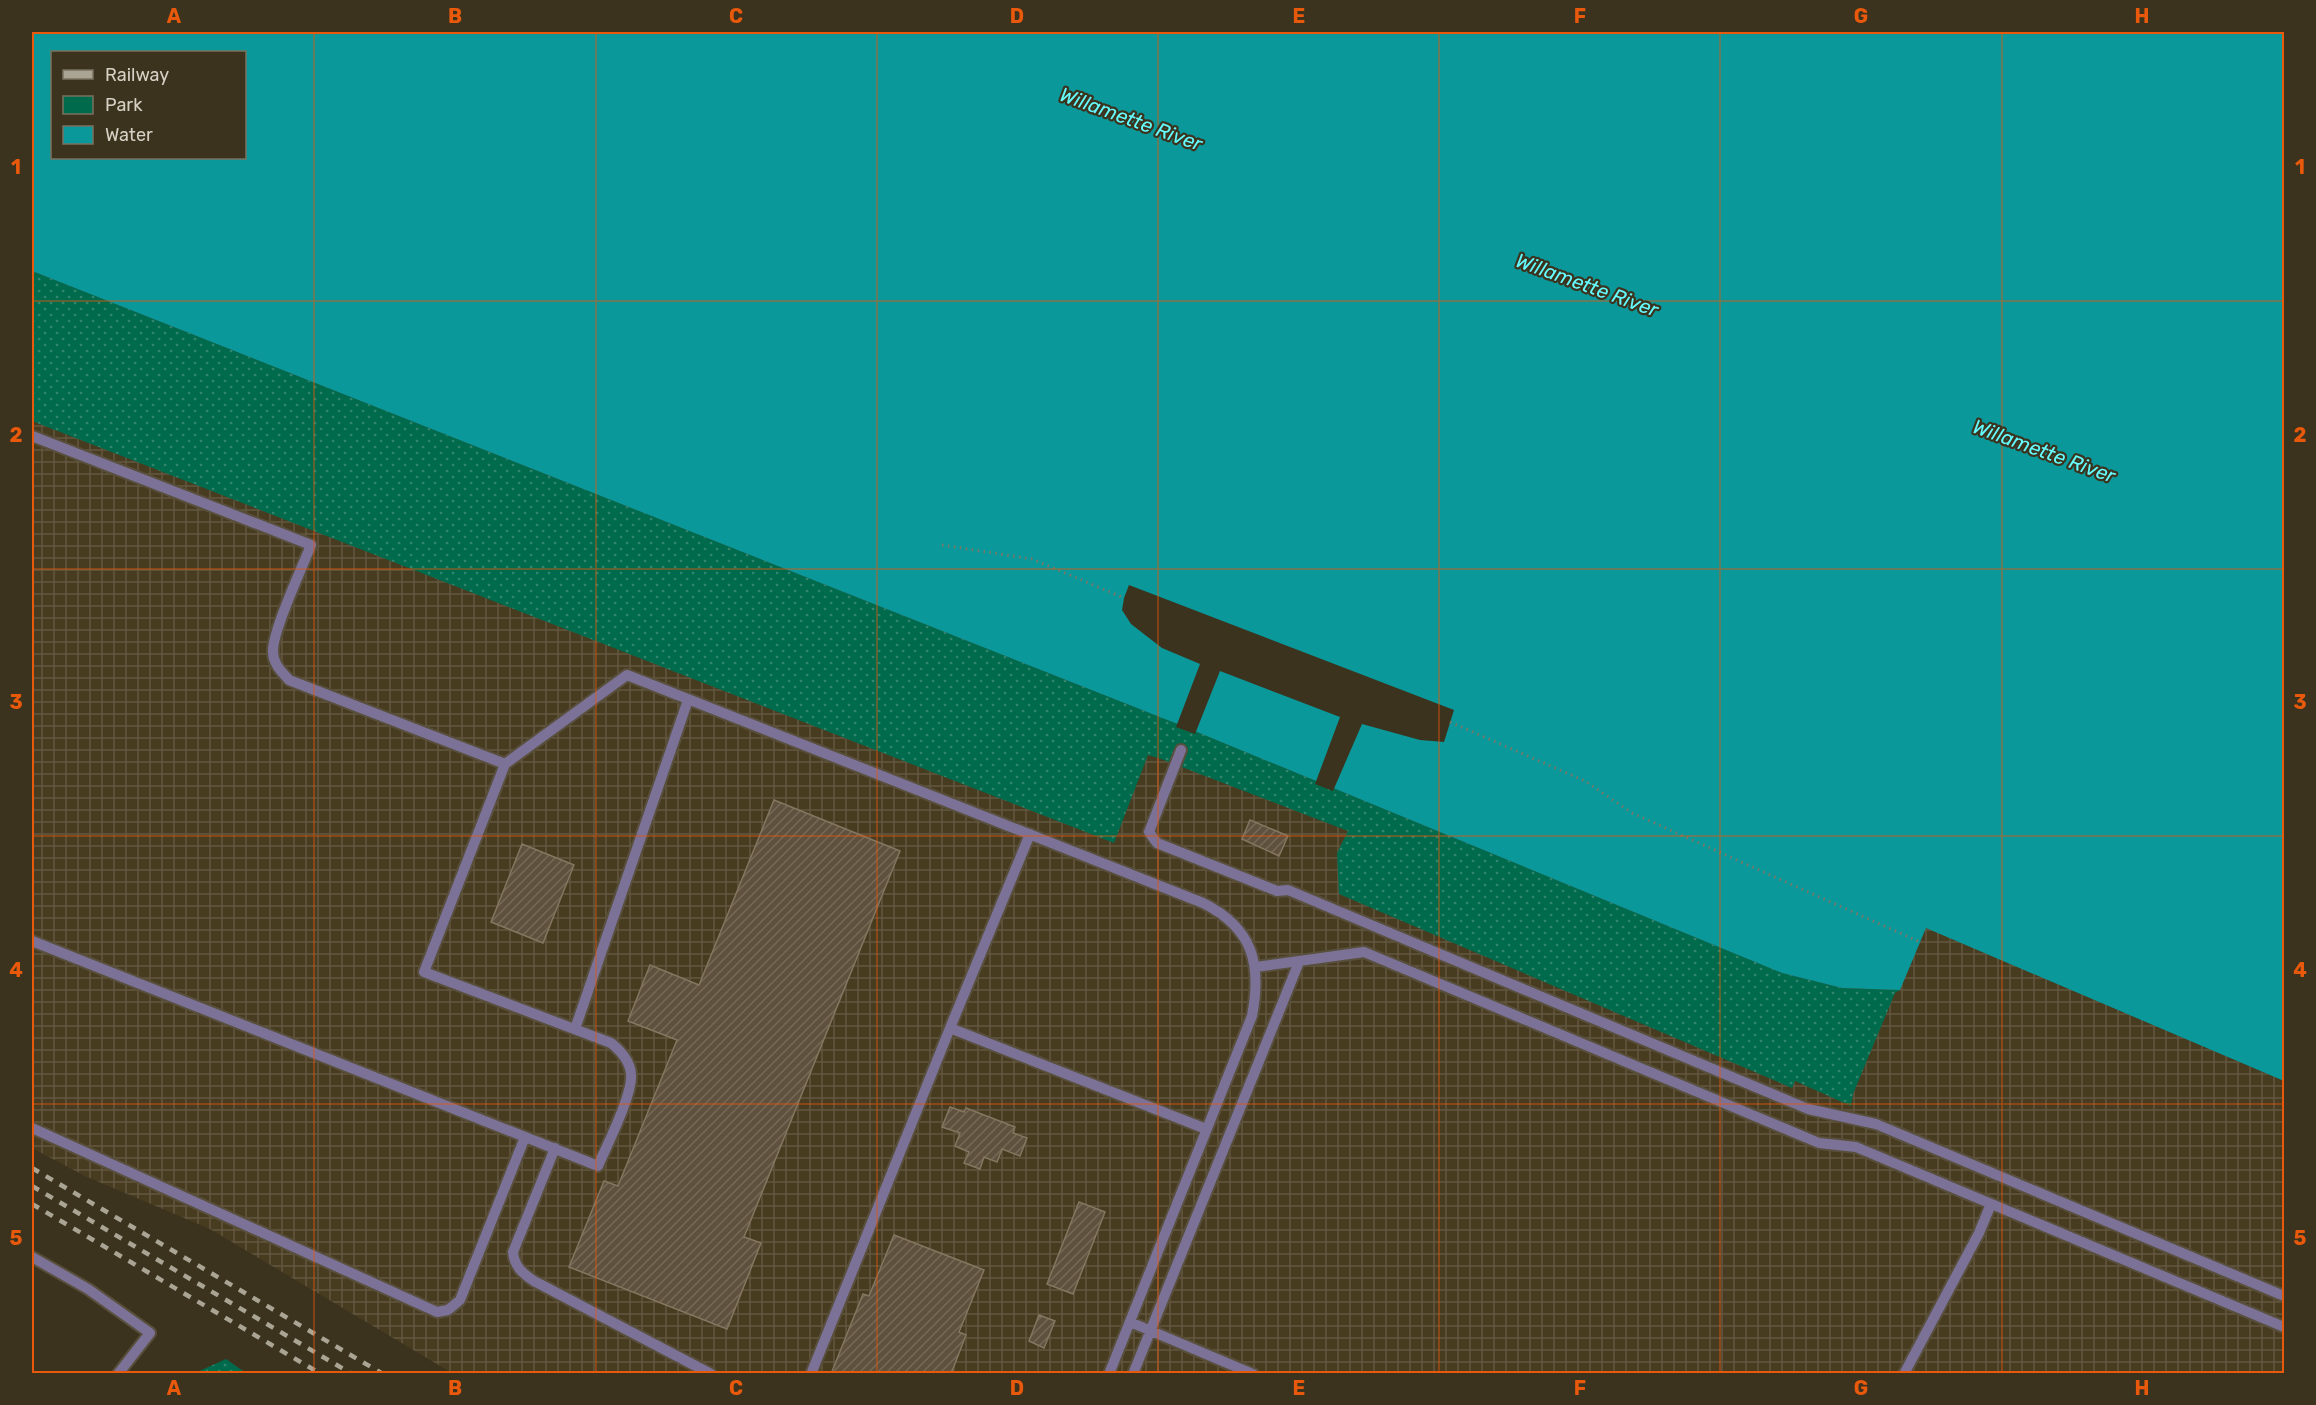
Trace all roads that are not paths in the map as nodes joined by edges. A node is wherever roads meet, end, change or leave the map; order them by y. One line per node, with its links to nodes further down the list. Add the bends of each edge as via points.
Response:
1 (32, 436): 4 (lane, via 311,545 276,635 273,653 277,667 289,681)
2 (688, 700): 4 (lane, via 627,675); 5 (lane); 10 (lane)
3 (1181, 750): 17 (lane, via 1149,832 1157,843 1277,891 1288,890 1808,1109 1876,1124)
4 (506, 764): 10 (lane, via 424,972)
5 (1030, 834): 8 (lane, via 1218,910 1241,933); 9 (lane)
6 (32, 941): 13 (lane)
7 (1299, 962): 8 (lane); 15 (lane, via 1364,952 1819,1143 1856,1147); 20 (lane)
8 (1256, 967): 12 (lane, via 1251,1016)
9 (950, 1028): 12 (lane); 23 (lane)
10 (575, 1029): 14 (lane, via 619,1049 632,1074 630,1089 598,1166)
11 (32, 1128): 13 (lane, via 437,1312 448,1310 460,1300)
12 (1206, 1129): 18 (lane)
13 (525, 1137): 14 (lane)
14 (555, 1148): 22 (lane, via 513,1252 518,1267 534,1281)
15 (1991, 1204): 19 (lane); 27 (lane)
16 (32, 1257): 21 (lane, via 88,1289 150,1333)
17 (2284, 1296)
18 (1130, 1322): 20 (lane); 24 (lane)
19 (2284, 1327)
20 (1150, 1330): 25 (lane); 26 (lane)
21 (118, 1374)
22 (711, 1374)
23 (811, 1374)
24 (1109, 1374)
25 (1133, 1374)
26 (1253, 1374)
27 (1904, 1374)

